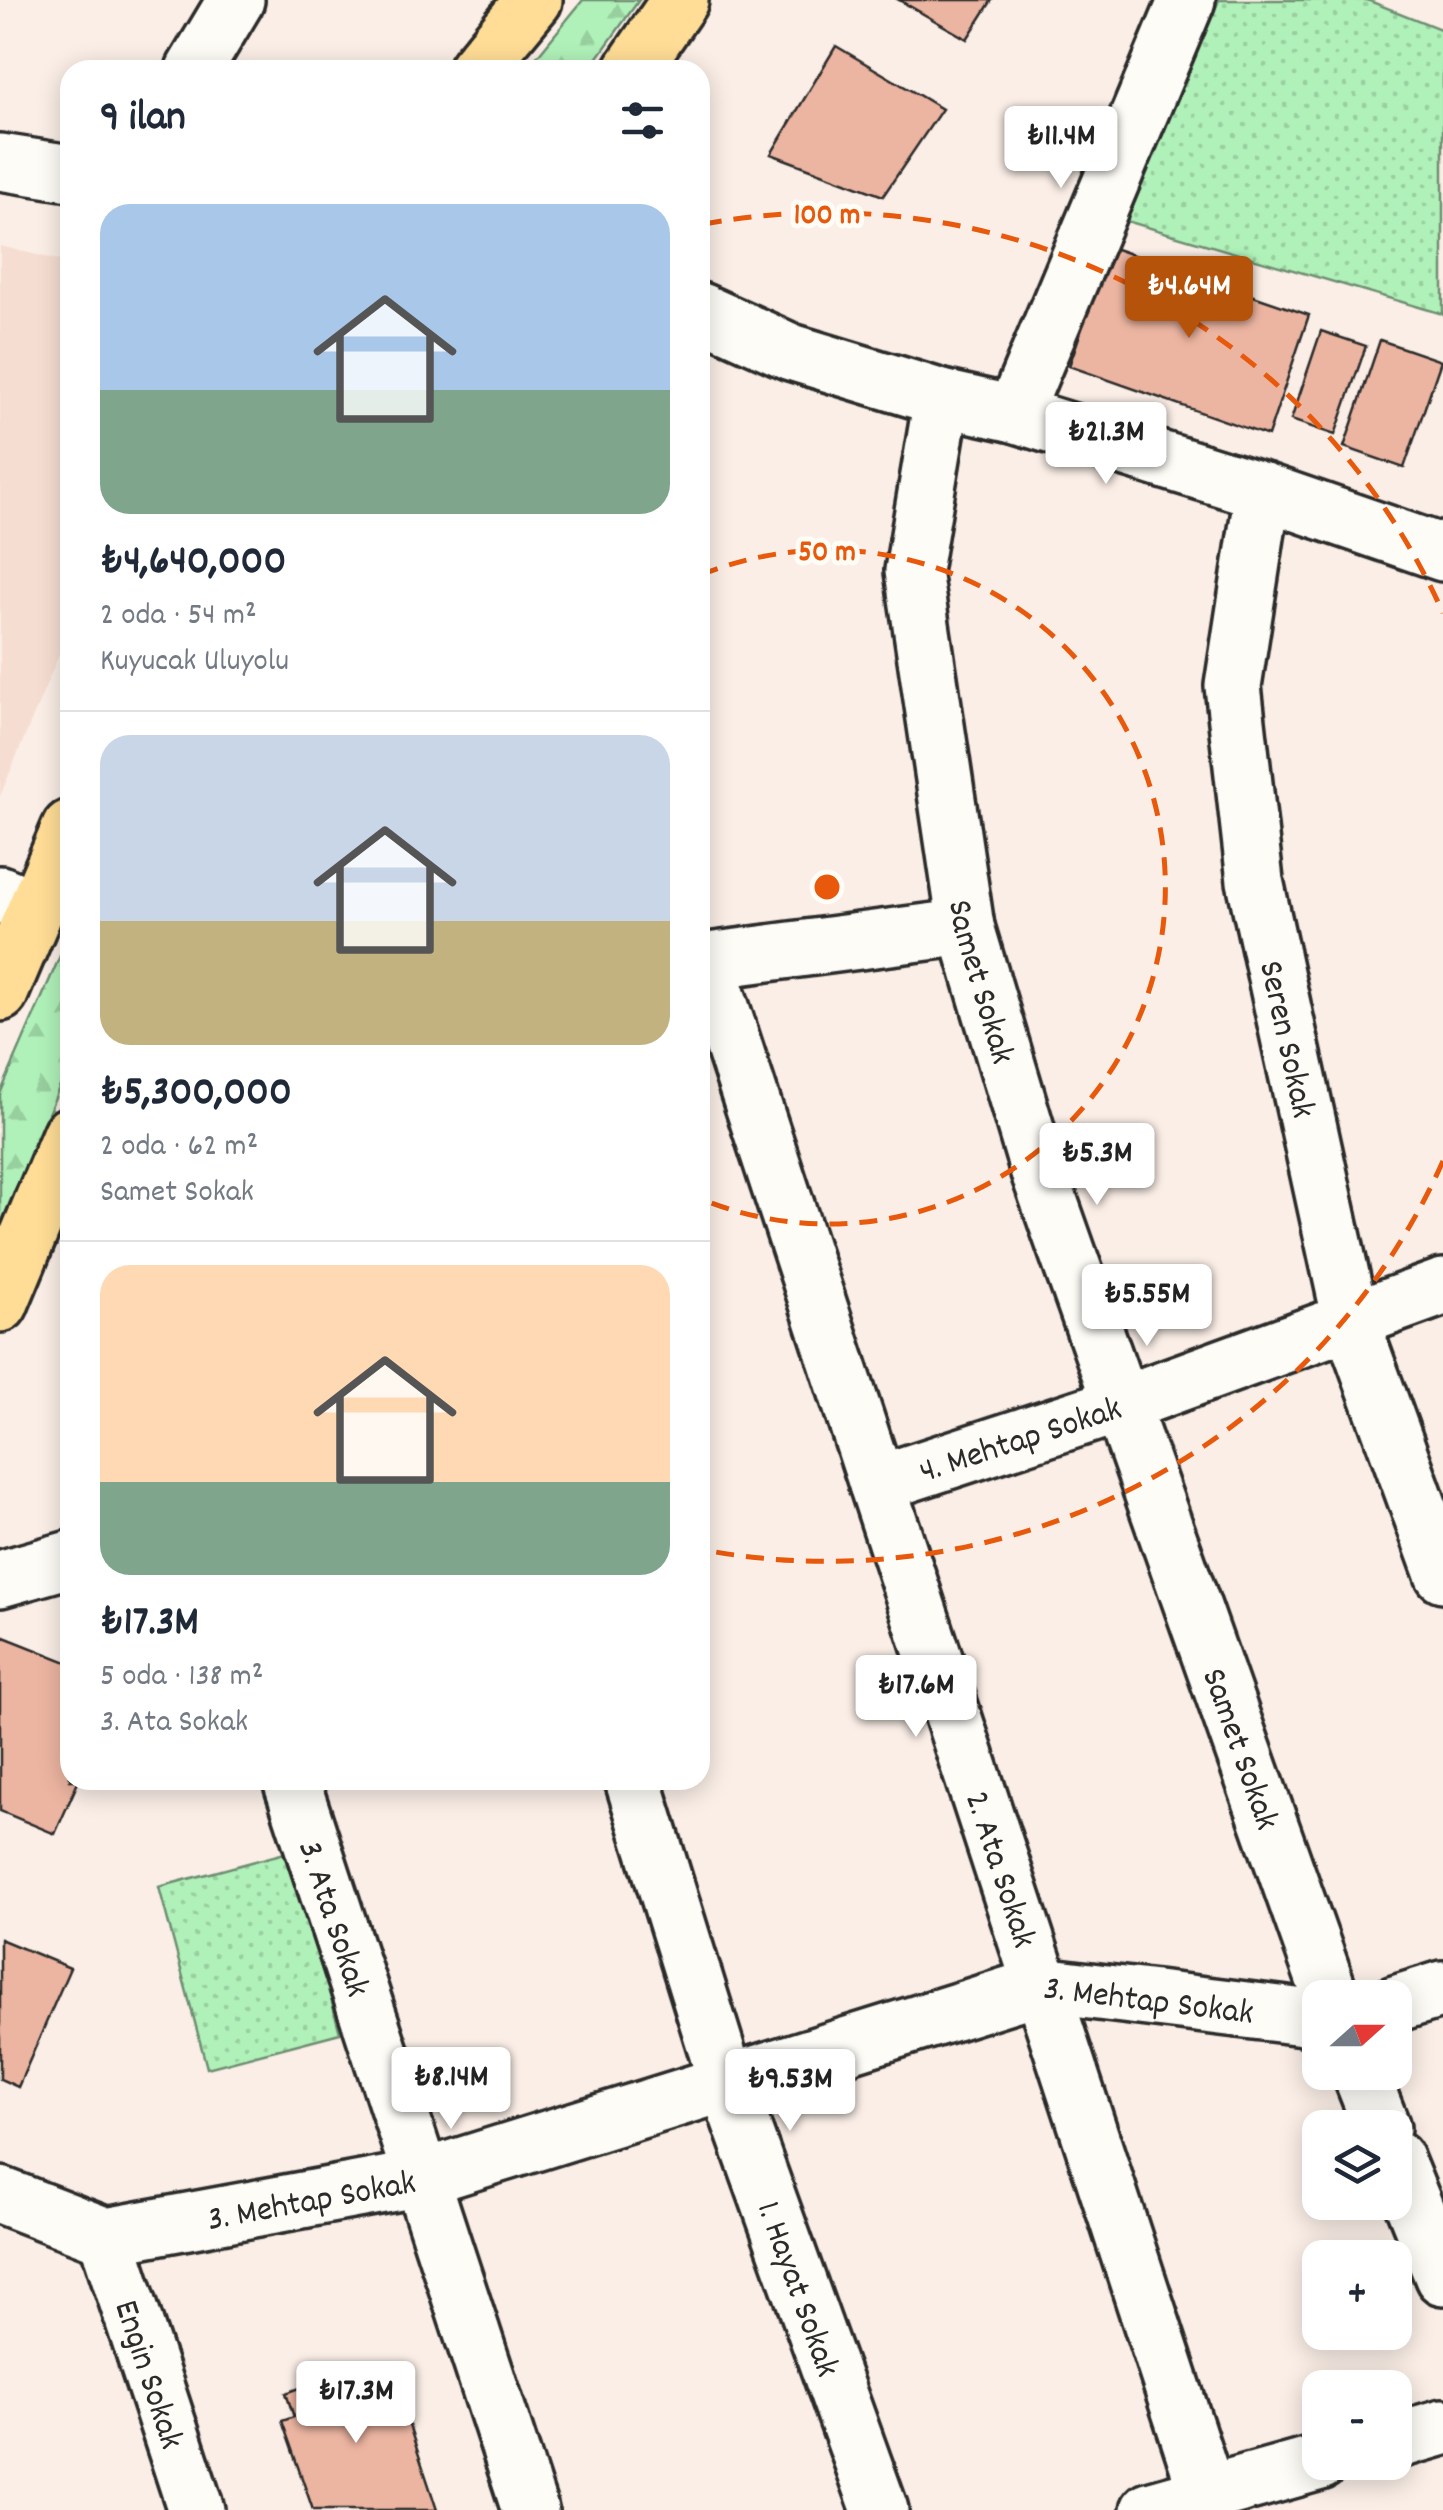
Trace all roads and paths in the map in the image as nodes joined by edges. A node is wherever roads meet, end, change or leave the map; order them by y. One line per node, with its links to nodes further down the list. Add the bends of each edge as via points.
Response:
1 (236, 0): 5 (street)
2 (534, 0): 6 (main road)
3 (680, 0): 7 (main road)
4 (1186, 0): 14 (street)
5 (200, 60)
6 (484, 60)
7 (639, 60)
8 (0, 162): 9 (street)
9 (60, 171)
10 (710, 315): 12 (street)
11 (710, 339): 12 (street)
12 (791, 352): 13 (street)
13 (942, 398): 14 (street); 19 (street, Samet Sokak, via 914,571)
14 (1014, 414): 15 (street)
15 (1263, 491): 16 (street); 26 (street, Seren Sokak, via 1235,705 1254,881)
16 (1443, 553)
17 (60, 842): 18 (main road)
18 (18, 901): 22 (main road)
19 (966, 927): 20 (street); 27 (street, Samet Sokak, via 1038,1169)
20 (710, 961)
21 (710, 983): 28 (street, 2. Ata Sokak)
22 (0, 992)
23 (60, 1159): 25 (main road)
24 (1443, 1286): 26 (street, 4. Mehtap Sokak)
25 (0, 1304)
26 (1351, 1321): 27 (street, 4. Mehtap Sokak); 30 (street, Seren Sokak)
27 (1122, 1404): 28 (street, 4. Mehtap Sokak); 34 (street, Samet Sokak)
28 (877, 1484): 35 (street, 2. Ata Sokak)
29 (60, 1562): 31 (street)
30 (1443, 1574)
31 (0, 1579)
32 (294, 1790): 40 (street, 3. Ata Sokak)
33 (635, 1790): 39 (street, 1. Hayat Sokak)
34 (1325, 1980)
35 (1041, 1985): 38 (street, 3. Mehtap Sokak); 39 (street, 3. Mehtap Sokak); 48 (street, 2. Ata Sokak)
36 (1443, 1989): 37 (street)
37 (1412, 1999)
38 (1302, 2016)
39 (727, 2084): 40 (street, 3. Mehtap Sokak); 51 (street, 1. Hayat Sokak)
40 (422, 2178): 43 (street, 3. Mehtap Sokak); 50 (street, 3. Ata Sokak)
41 (0, 2195): 43 (street)
42 (1412, 2200): 44 (street)
43 (106, 2236): 49 (street, Engin Sokak)
44 (1443, 2277)
45 (1443, 2427): 46 (street)
46 (1412, 2436)
47 (1302, 2467): 48 (street)
48 (1207, 2493): 52 (street)
49 (196, 2510)
50 (530, 2510)
51 (880, 2510)
52 (1149, 2510)

